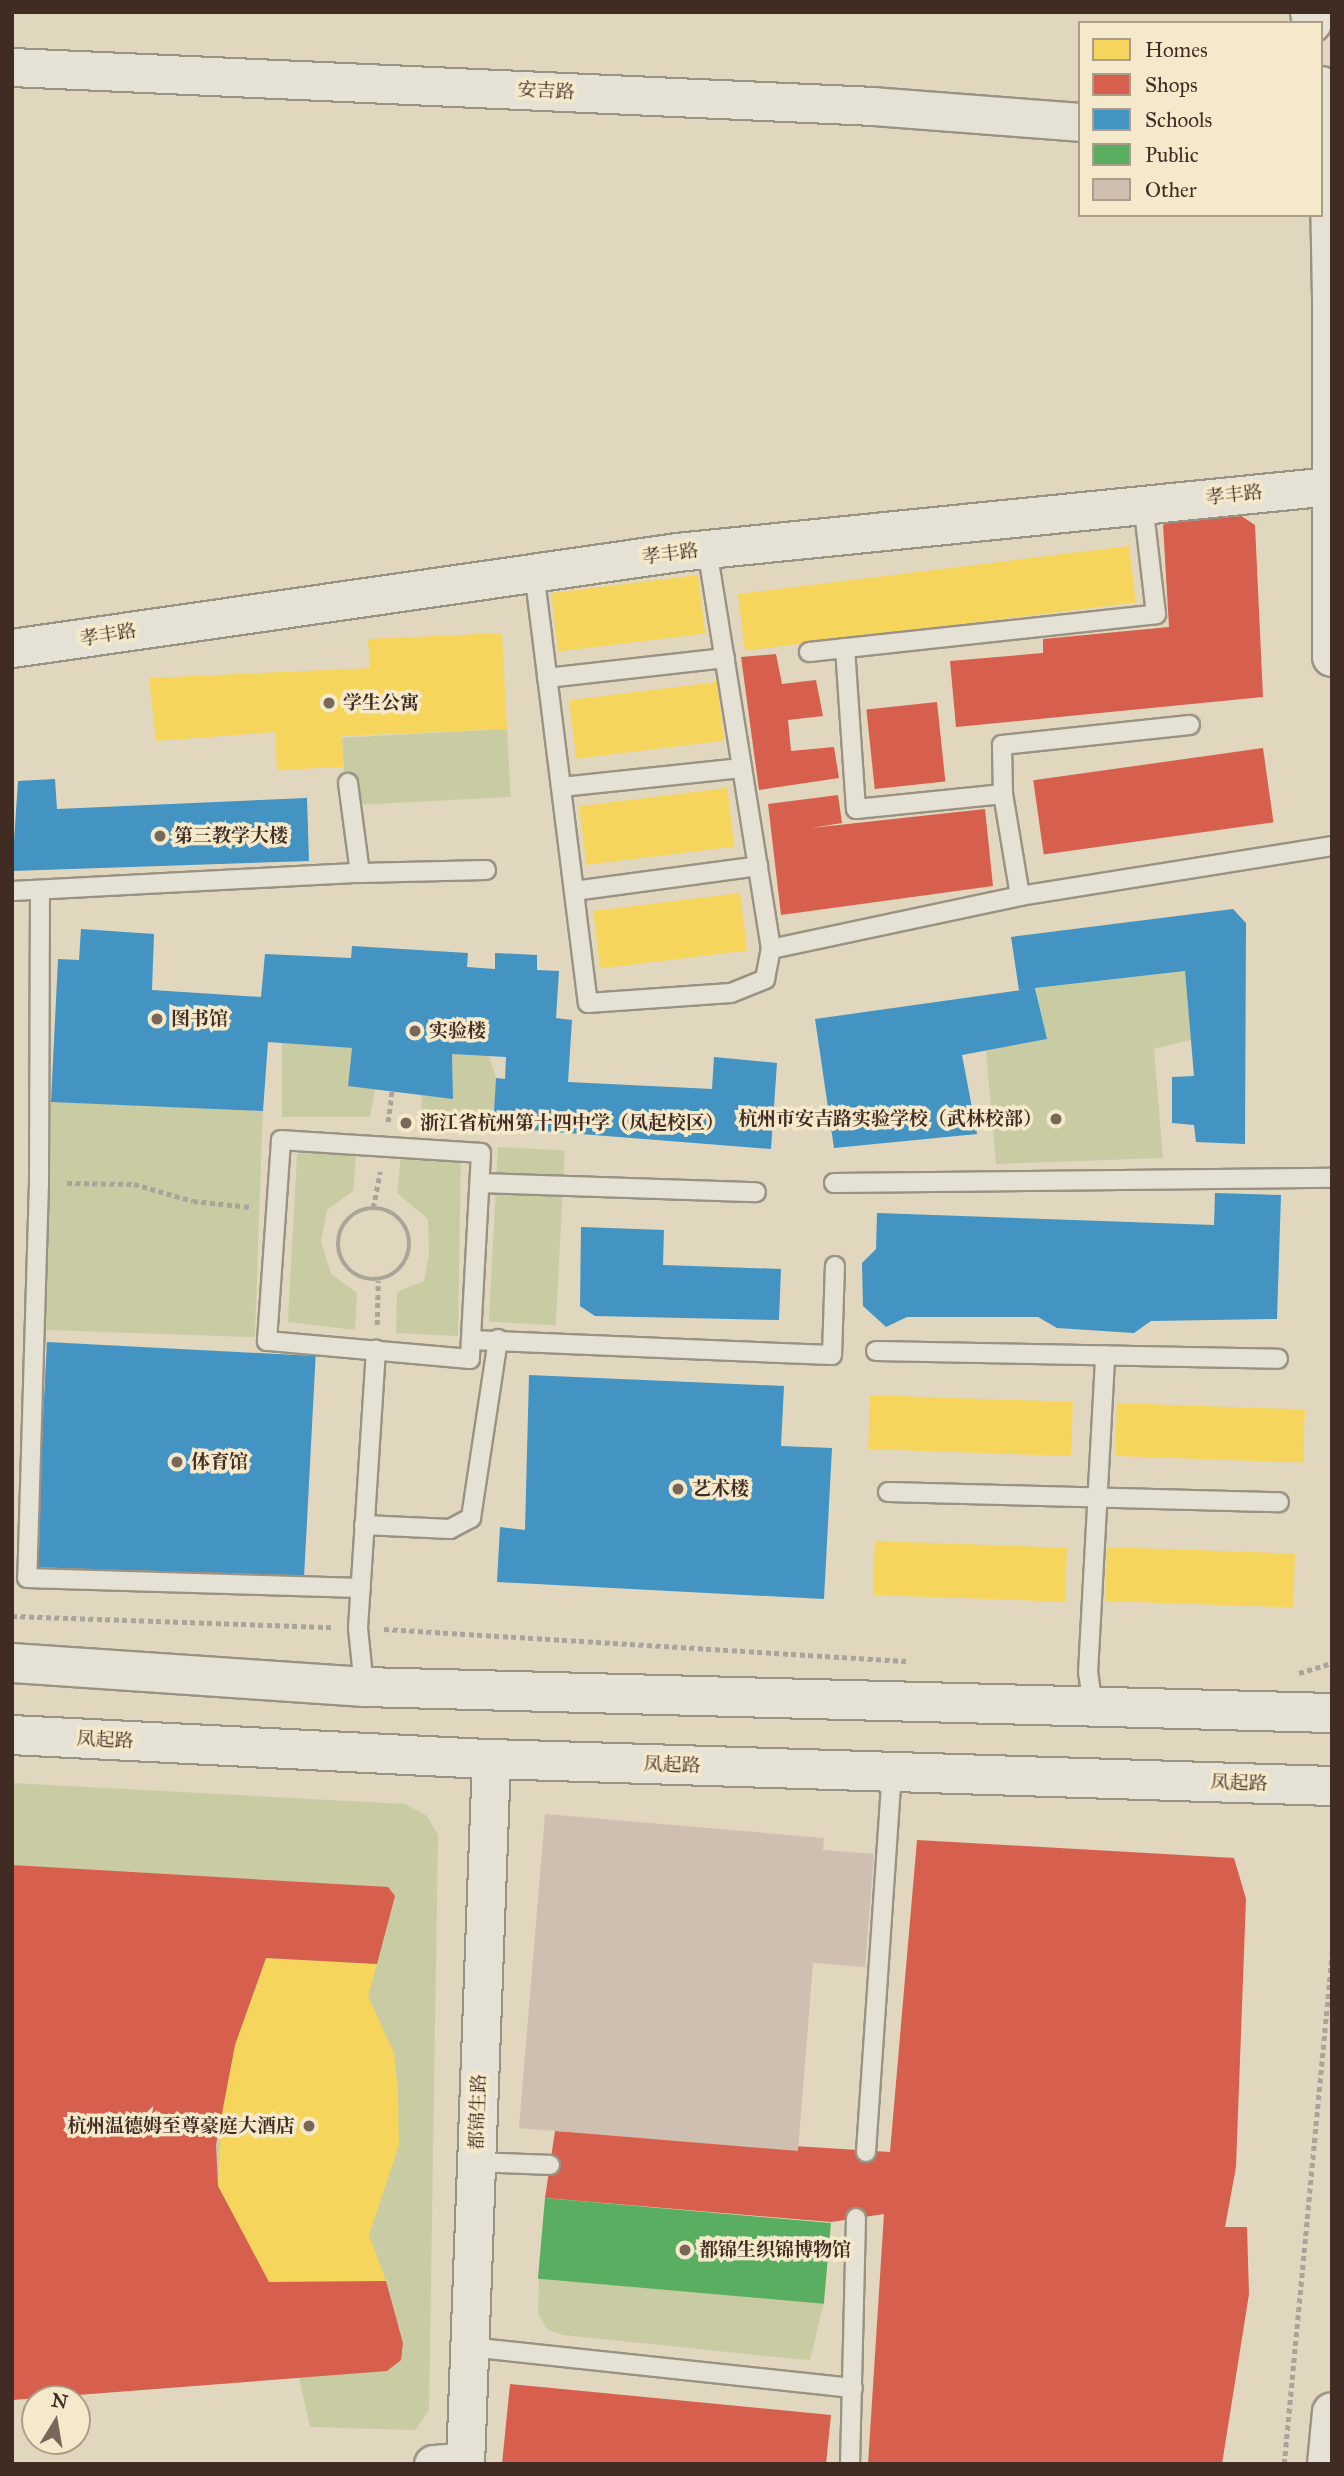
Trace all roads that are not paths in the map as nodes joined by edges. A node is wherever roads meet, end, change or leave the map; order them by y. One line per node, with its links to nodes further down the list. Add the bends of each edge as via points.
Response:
1 (12, 67): 3 (street, 安吉路, via 873,106)
2 (1323, 114): 4 (main road)
3 (1078, 122)
4 (1325, 141): 5 (main road)
5 (1330, 245): 6 (main road)
6 (1332, 301): 7 (main road)
7 (1330, 486): 8 (street, 孝丰路); 14 (main road)
8 (1143, 504): 9 (street, 孝丰路); 12 (lane, via 1156,614)
9 (707, 549): 10 (street, 孝丰路); 15 (lane)
10 (534, 571): 11 (street, 孝丰路); 16 (lane)
11 (12, 648)
12 (845, 648): 13 (lane); 21 (lane, via 856,809)
13 (809, 652)
14 (1332, 657)
15 (725, 658): 16 (lane); 18 (lane)
16 (547, 678): 20 (lane)
17 (1190, 725): 21 (lane, via 1002,745)
18 (742, 768): 20 (lane); 23 (lane)
19 (348, 783): 25 (lane)
20 (561, 786): 28 (lane)
21 (1003, 794): 29 (lane)
22 (1332, 846): 29 (lane)
23 (758, 866): 28 (lane); 30 (lane)
24 (486, 870): 25 (lane)
25 (360, 873): 26 (lane)
26 (40, 890): 27 (lane); 46 (lane, via 39,1183 27,1578)
27 (12, 891)
28 (574, 891): 30 (lane, via 588,1003 731,993 765,979)
29 (1020, 896): 30 (lane)
30 (771, 949)
31 (1332, 1178): 33 (lane)
32 (480, 1183): 34 (lane); 37 (lane); 38 (lane, via 481,1153 281,1140 267,1341)
33 (834, 1183)
34 (756, 1192)
35 (835, 1265): 36 (lane, via 832,1355)
36 (498, 1339): 37 (lane); 45 (lane, via 471,1518 450,1529)
37 (471, 1340): 38 (lane, via 470,1359)
38 (376, 1350): 45 (lane)
39 (876, 1351): 40 (lane)
40 (1105, 1355): 41 (lane); 43 (lane)
41 (1278, 1359)
42 (888, 1492): 43 (lane)
43 (1098, 1496): 44 (lane); 49 (lane, via 1088,1673)
44 (1279, 1502)
45 (364, 1525): 46 (lane)
46 (361, 1588): 48 (lane, via 358,1628)
47 (12, 1663): 48 (main road)
48 (364, 1687): 49 (main road)
49 (1093, 1707): 50 (main road)
50 (1332, 1713)
51 (12, 1735): 52 (main road, 凤起路)
52 (491, 1759): 53 (main road, 凤起路); 56 (street, 都锦生路)
53 (892, 1772): 54 (main road, 凤起路); 55 (lane)
54 (1332, 1786)
55 (866, 2152)
56 (476, 2162): 57 (lane); 59 (street, 都锦生路)
57 (550, 2165)
58 (856, 2218): 60 (lane)
59 (469, 2347): 60 (lane); 62 (street, 都锦生路)
60 (853, 2388): 63 (lane)
61 (1332, 2412): 64 (main road)
62 (454, 2463)
63 (850, 2464)
64 (1327, 2464)

